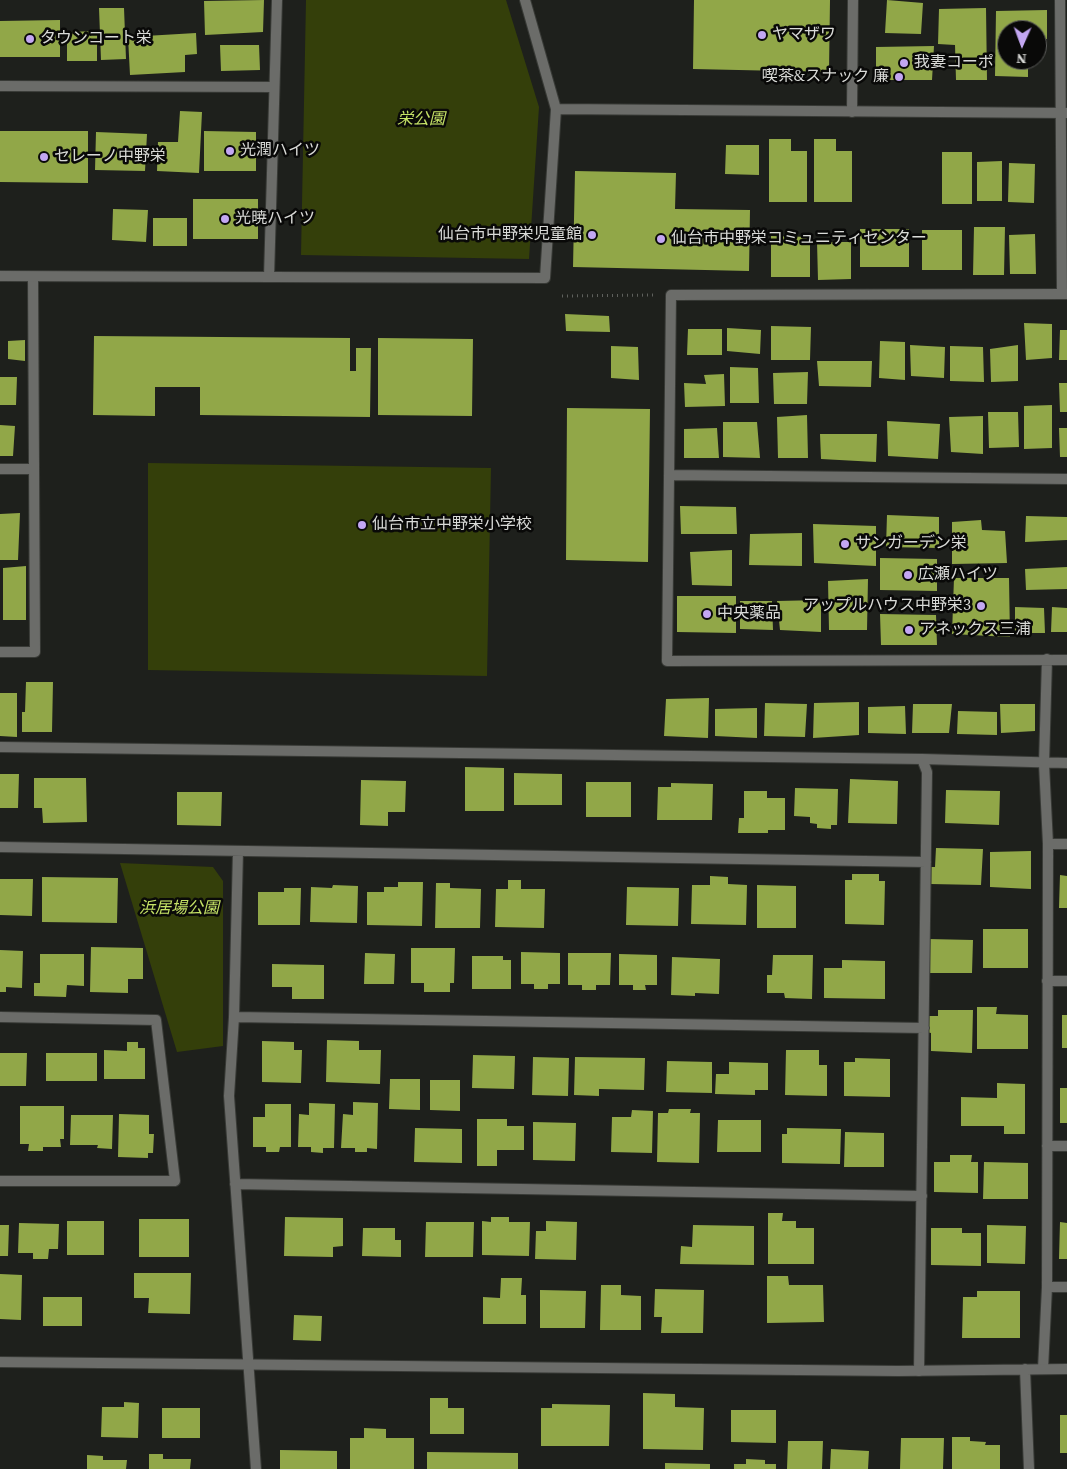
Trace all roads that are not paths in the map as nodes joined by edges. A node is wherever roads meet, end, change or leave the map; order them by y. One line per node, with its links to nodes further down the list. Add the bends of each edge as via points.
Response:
1 (277, 0): 6 (street)
2 (525, 0): 7 (street)
3 (853, 0): 8 (street)
4 (1060, 0): 9 (street)
5 (0, 86): 6 (street)
6 (274, 88): 12 (street)
7 (556, 109): 8 (street); 12 (street, via 545,278)
8 (852, 112): 9 (street)
9 (1064, 113): 13 (street)
10 (0, 276): 11 (street)
11 (33, 277): 12 (street); 15 (street)
12 (269, 277)
13 (1064, 294): 16 (street, via 671,295)
14 (0, 469): 15 (street)
15 (33, 469): 18 (street, via 35,652)
16 (669, 475): 17 (street); 19 (street, via 667,661)
17 (1067, 479)
18 (0, 652)
19 (1047, 659): 20 (street); 23 (street)
20 (1067, 660)
21 (0, 747): 22 (street)
22 (922, 759): 23 (street); 29 (street, via 927,772)
23 (1044, 764): 24 (street); 25 (street)
24 (1067, 764)
25 (1048, 844): 26 (street); 30 (street)
26 (1067, 844)
27 (0, 847): 28 (street)
28 (238, 851): 29 (street); 33 (street)
29 (926, 862): 34 (street)
30 (1047, 981): 31 (street); 35 (street)
31 (1067, 981)
32 (0, 1017): 37 (street, via 156,1020 175,1181)
33 (234, 1017): 34 (street); 38 (street, via 229,1096)
34 (924, 1028): 39 (street)
35 (1047, 1146): 36 (street); 40 (street)
36 (1067, 1146)
37 (0, 1181)
38 (235, 1184): 39 (street); 43 (street)
39 (922, 1196): 47 (street)
40 (1047, 1287): 41 (street); 44 (street)
41 (1067, 1287)
42 (0, 1362): 43 (street)
43 (248, 1364): 47 (street); 48 (street)
44 (1043, 1368): 45 (street); 46 (street)
45 (1025, 1369): 47 (street); 49 (street)
46 (1067, 1369)
47 (920, 1371)
48 (256, 1469)
49 (1029, 1469)

